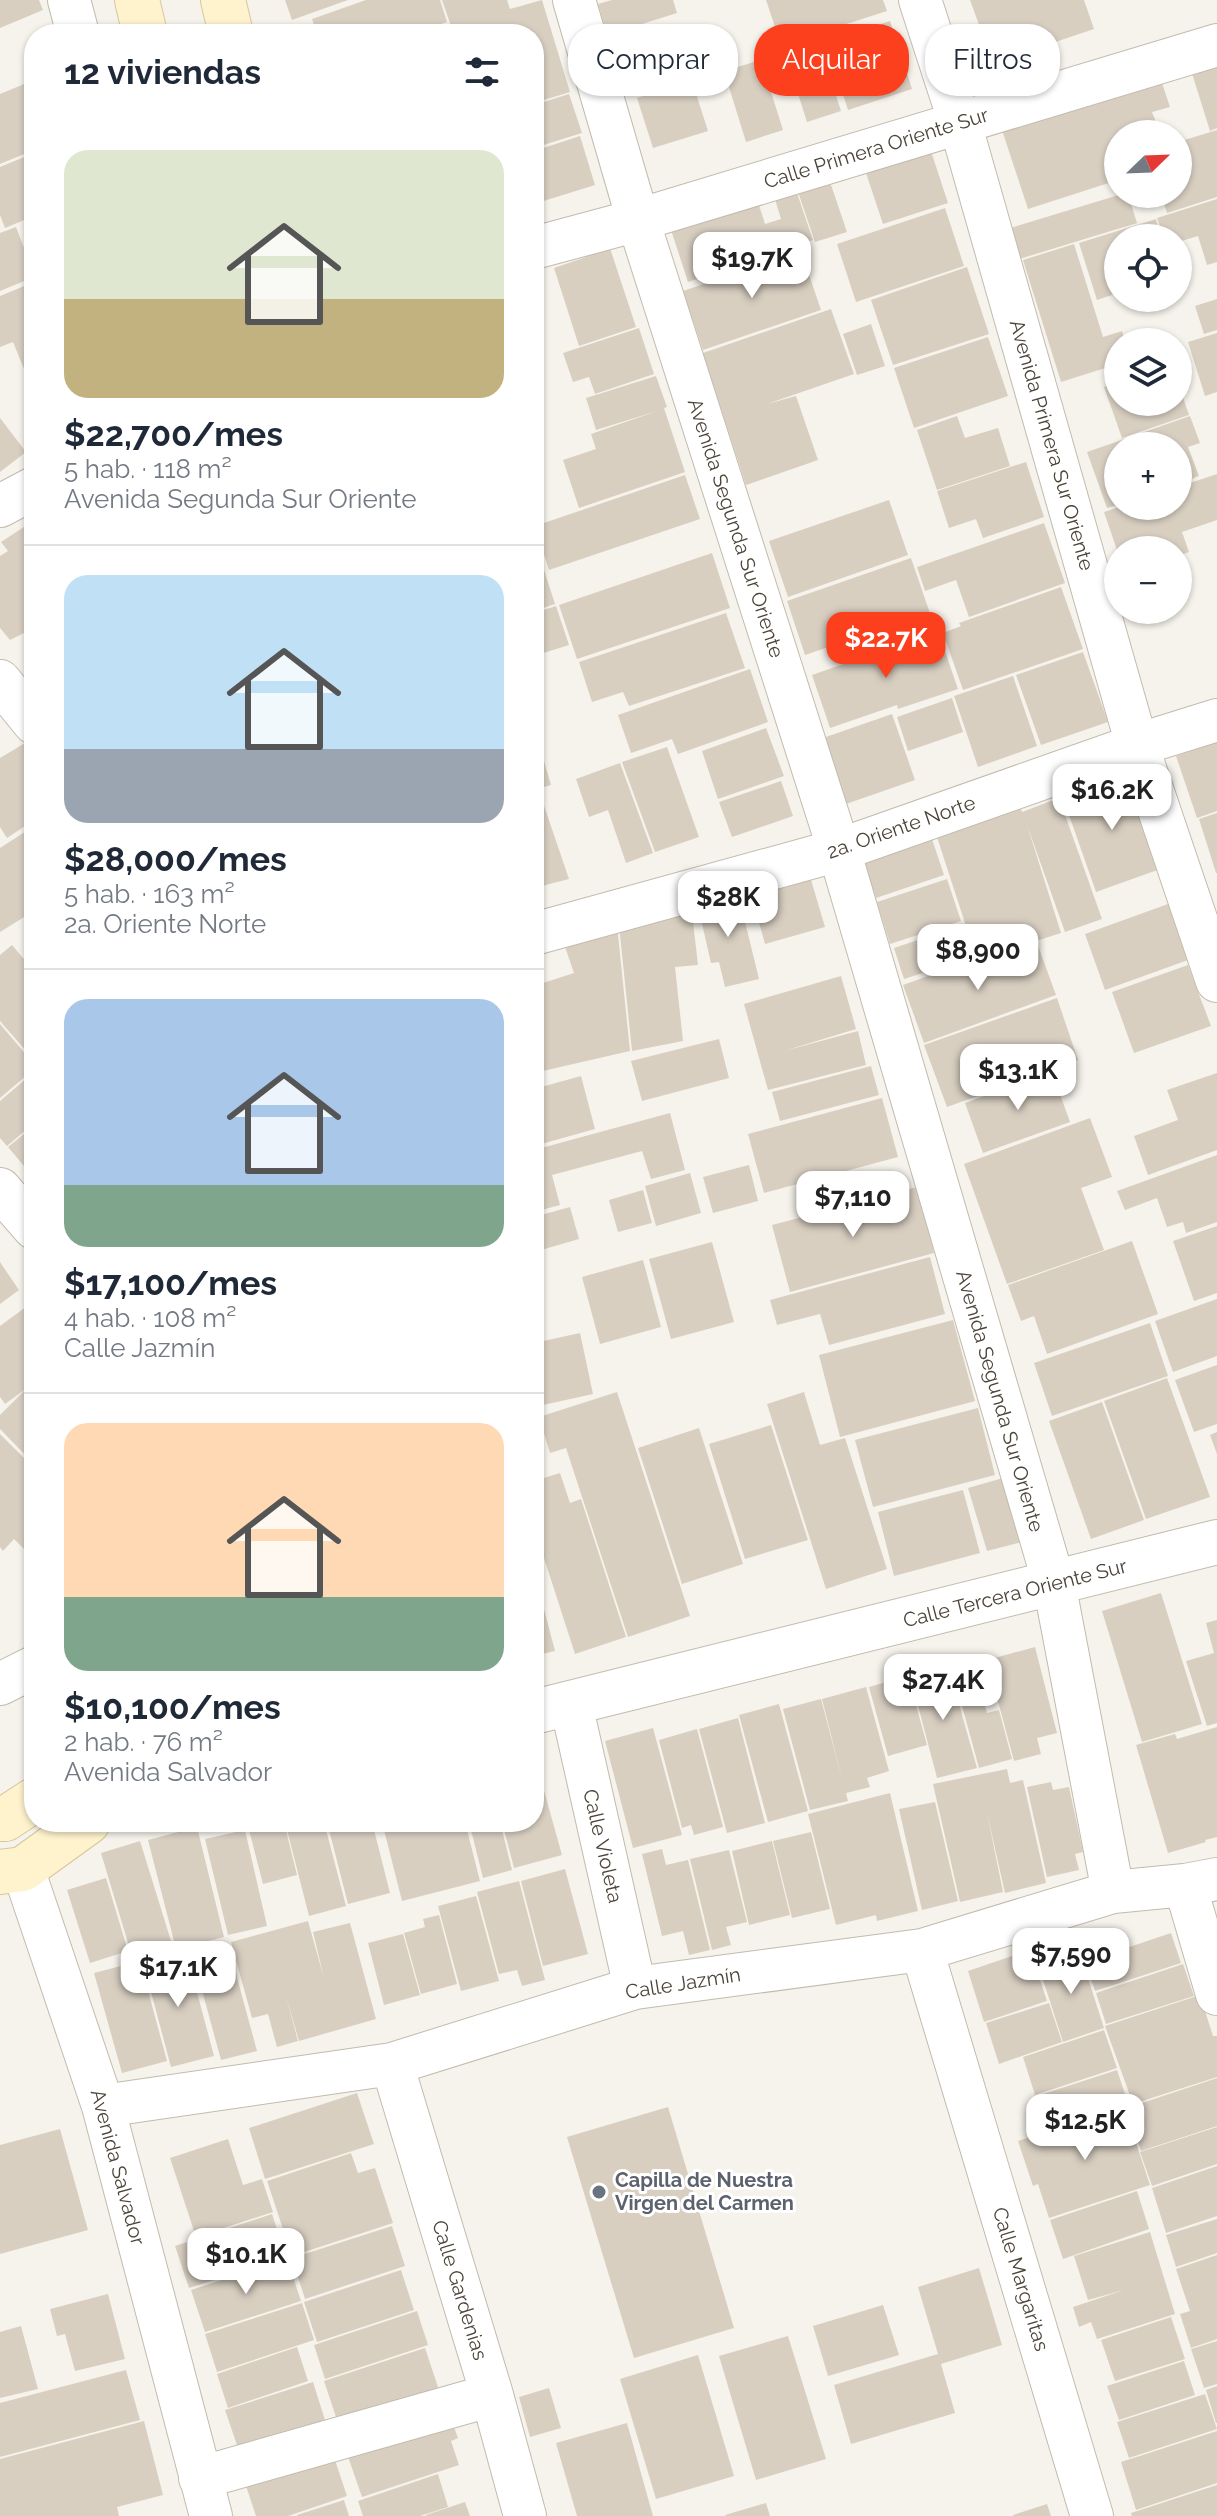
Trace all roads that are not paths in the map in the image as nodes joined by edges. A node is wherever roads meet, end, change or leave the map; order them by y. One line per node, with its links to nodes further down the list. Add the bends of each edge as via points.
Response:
1 (69, 0): 6 (street)
2 (137, 0): 7 (main road)
3 (223, 0): 8 (main road)
4 (574, 0): 11 (street, Avenida Segunda Sur Oriente)
5 (920, 0): 10 (street, Avenida Primera Sur Oriente)
6 (75, 24)
7 (143, 24)
8 (229, 24)
9 (1217, 45): 10 (street, Calle Primera Oriente Sur)
10 (960, 123): 11 (street, Calle Primera Oriente Sur); 18 (street, Avenida Primera Sur Oriente)
11 (638, 220): 12 (street, Calle Primera Oriente Sur); 19 (street, Avenida Segunda Sur Oriente)
12 (544, 245)
13 (24, 493): 14 (street)
14 (0, 506)
15 (0, 681): 16 (street)
16 (24, 711)
17 (1217, 720): 18 (street, 2a. Oriente Norte)
18 (1137, 745): 19 (street, 2a. Oriente Norte); 21 (street, Avenida Primera Sur Oriente)
19 (839, 850): 20 (street, 2a. Oriente Norte); 25 (street, Avenida Segunda Sur Oriente)
20 (544, 931)
21 (1217, 981)
22 (0, 1189): 23 (street)
23 (24, 1217)
24 (1217, 1542): 25 (street, Calle Tercera Oriente Sur)
25 (1054, 1583): 28 (street, Calle Tercera Oriente Sur); 34 (street, Avenida Segunda Sur Oriente)
26 (24, 1672): 27 (street)
27 (0, 1684)
28 (552, 1708): 36 (street, Calle Violeta)
29 (24, 1807): 30 (main road)
30 (0, 1819)
31 (72, 1832): 32 (main road)
32 (12, 1871): 39 (street, Avenida Salvador)
33 (1201, 1882): 34 (street, Calle Jazmín); 37 (street)
34 (1113, 1892): 35 (street, Calle Jazmín)
35 (922, 1950): 36 (street, Calle Jazmín); 43 (street, Calle Margaritas)
36 (635, 1988): 38 (street, Calle Jazmín)
37 (1217, 1994)
38 (392, 2064): 39 (street, Calle Jazmín); 40 (street, Calle Gardenias)
39 (103, 2106): 41 (street, Avenida Salvador)
40 (492, 2395): 41 (street); 42 (street, Calle Gardenias)
41 (206, 2497)
42 (525, 2516)
43 (1092, 2516)

